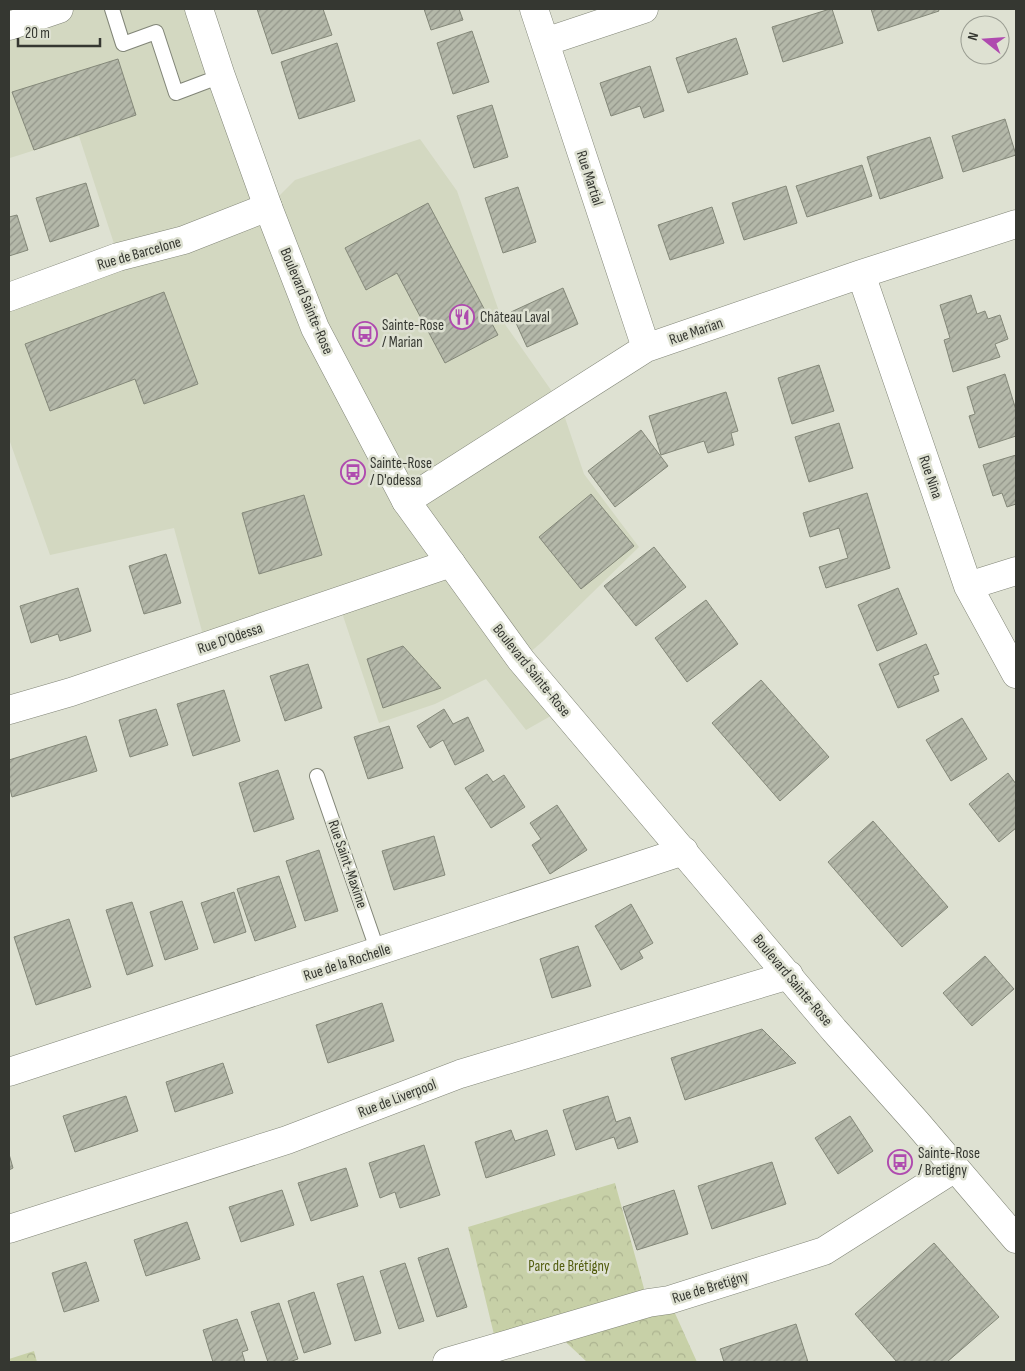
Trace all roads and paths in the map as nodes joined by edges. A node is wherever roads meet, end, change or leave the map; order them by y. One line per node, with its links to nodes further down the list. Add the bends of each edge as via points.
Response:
1 (59, 9): 6 (street)
2 (112, 9): 8 (lane, via 123,44 156,32 176,93)
3 (199, 9): 8 (street, Boulevard Sainte-Rose)
4 (534, 9): 7 (street, Rue Martial)
5 (644, 9): 7 (street)
6 (9, 26)
7 (545, 42): 13 (street, Rue Martial)
8 (220, 76): 9 (street, Boulevard Sainte-Rose)
9 (268, 207): 12 (street, Rue de Barcelone, via 184,240 118,257); 14 (street, Boulevard Sainte-Rose, via 315,328)
10 (1016, 224): 11 (street, Rue Marian)
11 (861, 274): 13 (street, Rue Marian); 17 (street, Rue Nina)
12 (9, 296)
13 (646, 348): 14 (street, Rue Marian)
14 (406, 501): 15 (street, Boulevard Sainte-Rose)
15 (451, 563): 19 (street, Rue D'Odessa); 21 (street, Boulevard Sainte-Rose, via 521,660)
16 (1016, 571): 17 (street)
17 (968, 586): 18 (street, Rue Nina)
18 (1016, 674)
19 (9, 710)
20 (317, 776): 22 (lane, Rue Saint-Maxime)
21 (684, 851): 22 (street, Rue de la Rochelle); 23 (street, Boulevard Sainte-Rose)
22 (378, 952): 24 (street, Rue de la Rochelle)
23 (789, 975): 25 (street, Boulevard Sainte-Rose); 26 (street, Rue de Liverpool, via 460,1074 287,1140)
24 (9, 1072)
25 (955, 1168): 27 (street, Boulevard Sainte-Rose); 28 (street, Rue de Bretigny, via 824,1252 669,1300 648,1303)
26 (9, 1228)
27 (1016, 1239)
28 (446, 1362)

